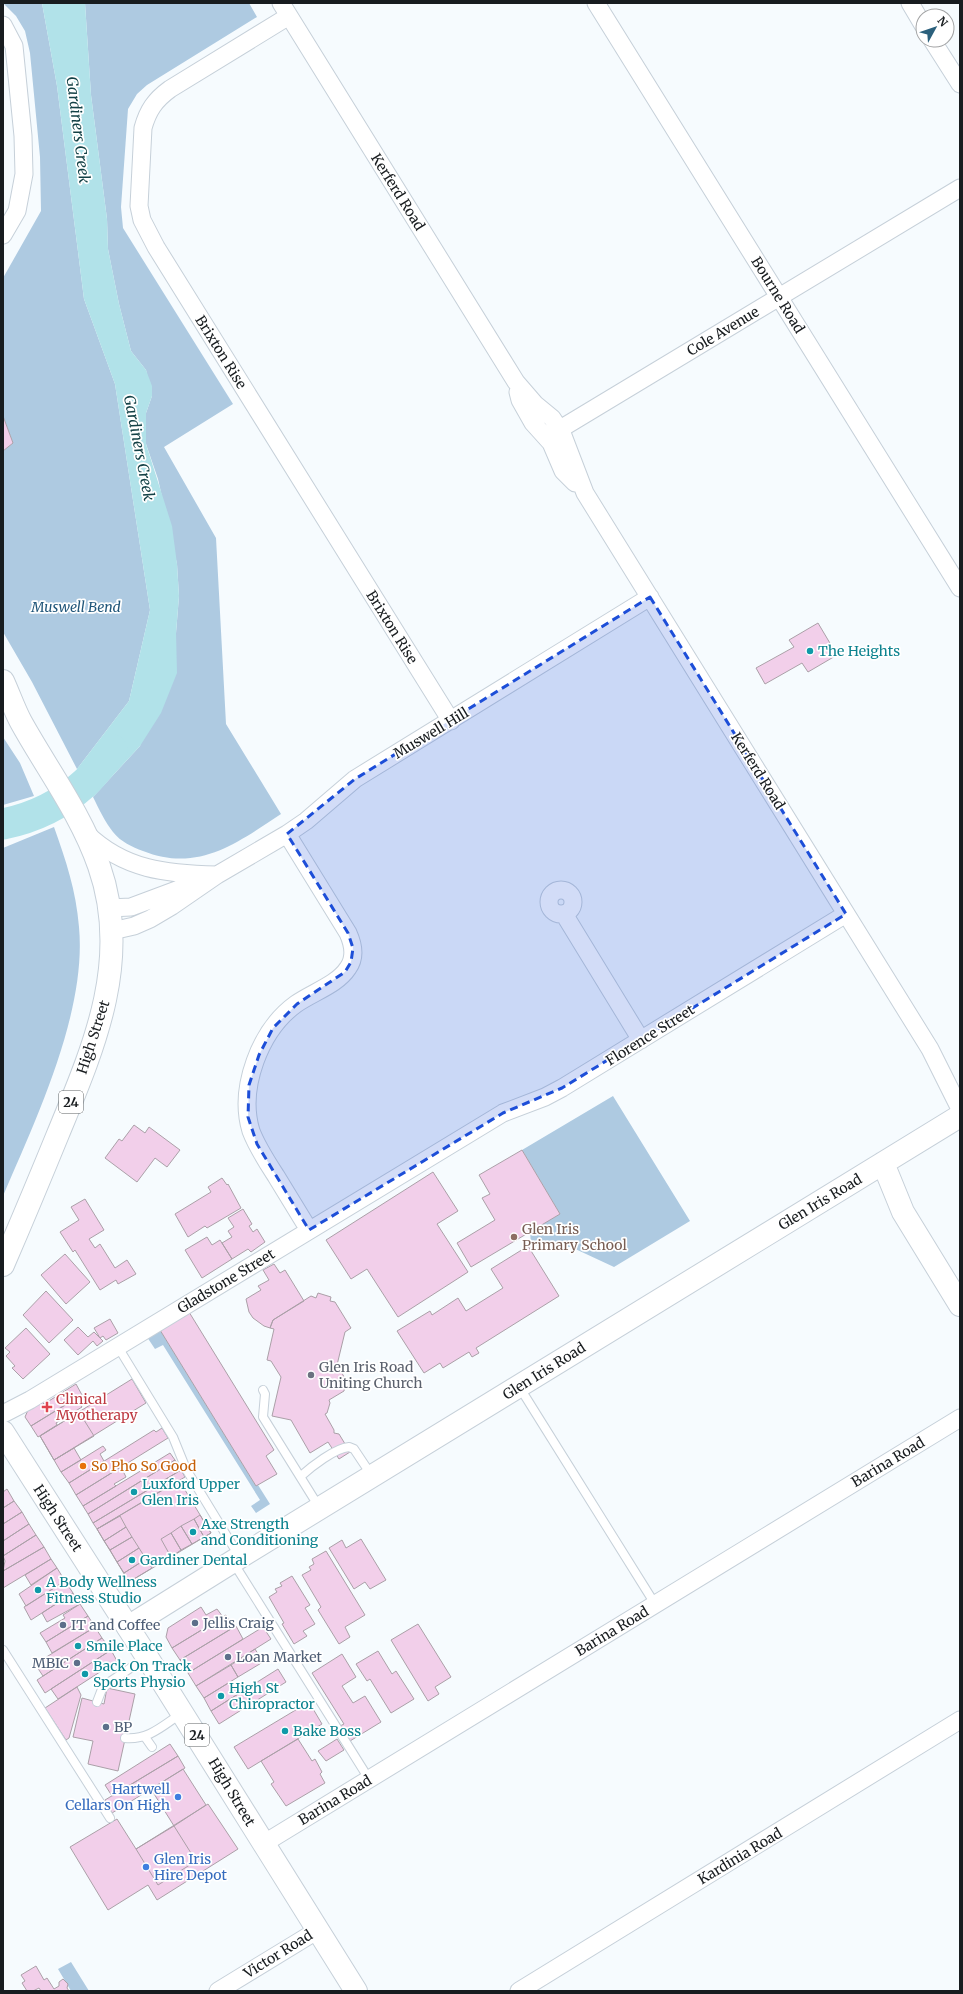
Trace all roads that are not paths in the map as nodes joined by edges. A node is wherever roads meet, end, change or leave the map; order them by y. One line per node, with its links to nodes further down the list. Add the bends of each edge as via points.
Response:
1 (596, 3): 8 (street, Bourne Road)
2 (285, 10): 9 (street, Kerferd Road, via 516,382 525,410 533,423); 15 (street, Brixton Rise, via 155,101 143,128 139,206 142,220 156,248)
3 (3, 25): 7 (street, via 14,46 24,174 17,211)
4 (937, 48): 5 (street)
5 (960, 84)
6 (960, 188): 8 (street, Cole Avenue)
7 (3, 235)
8 (779, 297): 9 (street, Cole Avenue); 10 (street, Bourne Road)
9 (553, 433): 11 (street, Kerferd Road, via 585,493)
10 (960, 588)
11 (650, 597): 15 (street, Muswell Hill); 21 (street, Kerferd Road)
12 (3, 681): 14 (main road, High Street / 24)
13 (3, 699): 14 (main road, High Street / 24)
14 (20, 720): 16 (main road, High Street / 24)
15 (451, 721): 17 (street, Muswell Hill, via 355,779)
16 (79, 822): 18 (street, via 95,841 145,868 166,873); 19 (main road, High Street / 24, via 99,867)
17 (287, 834): 18 (street, Muswell Hill); 30 (street, via 348,933 353,948 351,962 345,972 297,1004 273,1028 259,1054 250,1085 248,1117 257,1144)
18 (217, 875): 19 (street, Muswell Hill, via 130,907); 22 (street, Muswell Hill, via 150,919)
19 (109, 908): 22 (main road, High Street / 24)
20 (564, 914): 23 (street)
21 (846, 914): 23 (street, Florence Street); 24 (street, Kerferd Road)
22 (112, 931): 31 (main road, High Street / 24, via 108,987 98,1031)
23 (641, 1040): 28 (street, Florence Street, via 562,1088 503,1113)
24 (930, 1049): 25 (street, Kerferd Road); 26 (street, Kerferd Road)
25 (960, 1084)
26 (960, 1109)
27 (960, 1116): 29 (main road, Glen Iris Road)
28 (448, 1146): 30 (street, Gladstone Street)
29 (875, 1168): 32 (main road); 34 (main road, Glen Iris Road)
30 (309, 1230): 33 (street, Gladstone Street)
31 (3, 1265)
32 (960, 1305)
33 (118, 1347): 36 (street, Gladstone Street); 42 (lane, via 173,1436 186,1469)
34 (519, 1386): 40 (main road, Glen Iris Road); 43 (lane)
35 (263, 1390): 39 (lane, via 263,1417)
36 (3, 1414)
37 (960, 1418): 43 (street, Barina Road)
38 (3, 1432): 44 (main road, High Street / 24)
39 (301, 1476): 40 (lane, via 313,1466 349,1447 354,1449); 41 (lane)
40 (372, 1476): 41 (main road, Glen Iris Road)
41 (320, 1508): 42 (main road, Glen Iris Road)
42 (236, 1559): 44 (main road, Glen Iris Road); 53 (lane)
43 (655, 1604): 53 (street, Barina Road)
44 (128, 1627): 46 (main road, High Street / 24)
45 (3, 1650): 54 (lane)
46 (148, 1657): 47 (lane, via 111,1681 102,1689); 48 (main road, High Street / 24)
47 (97, 1702)
48 (183, 1713): 50 (lane); 55 (main road, High Street / 24)
49 (960, 1720): 59 (street, Kardinia Road)
50 (145, 1737): 51 (lane); 52 (lane)
51 (125, 1738)
52 (152, 1746)
53 (369, 1779): 55 (street, Barina Road)
54 (110, 1818)
55 (264, 1844): 56 (main road, High Street / 24)
56 (318, 1930): 57 (street, Victor Road); 58 (main road, High Street / 24)
57 (218, 1991)
58 (356, 1991)
59 (519, 1991)

